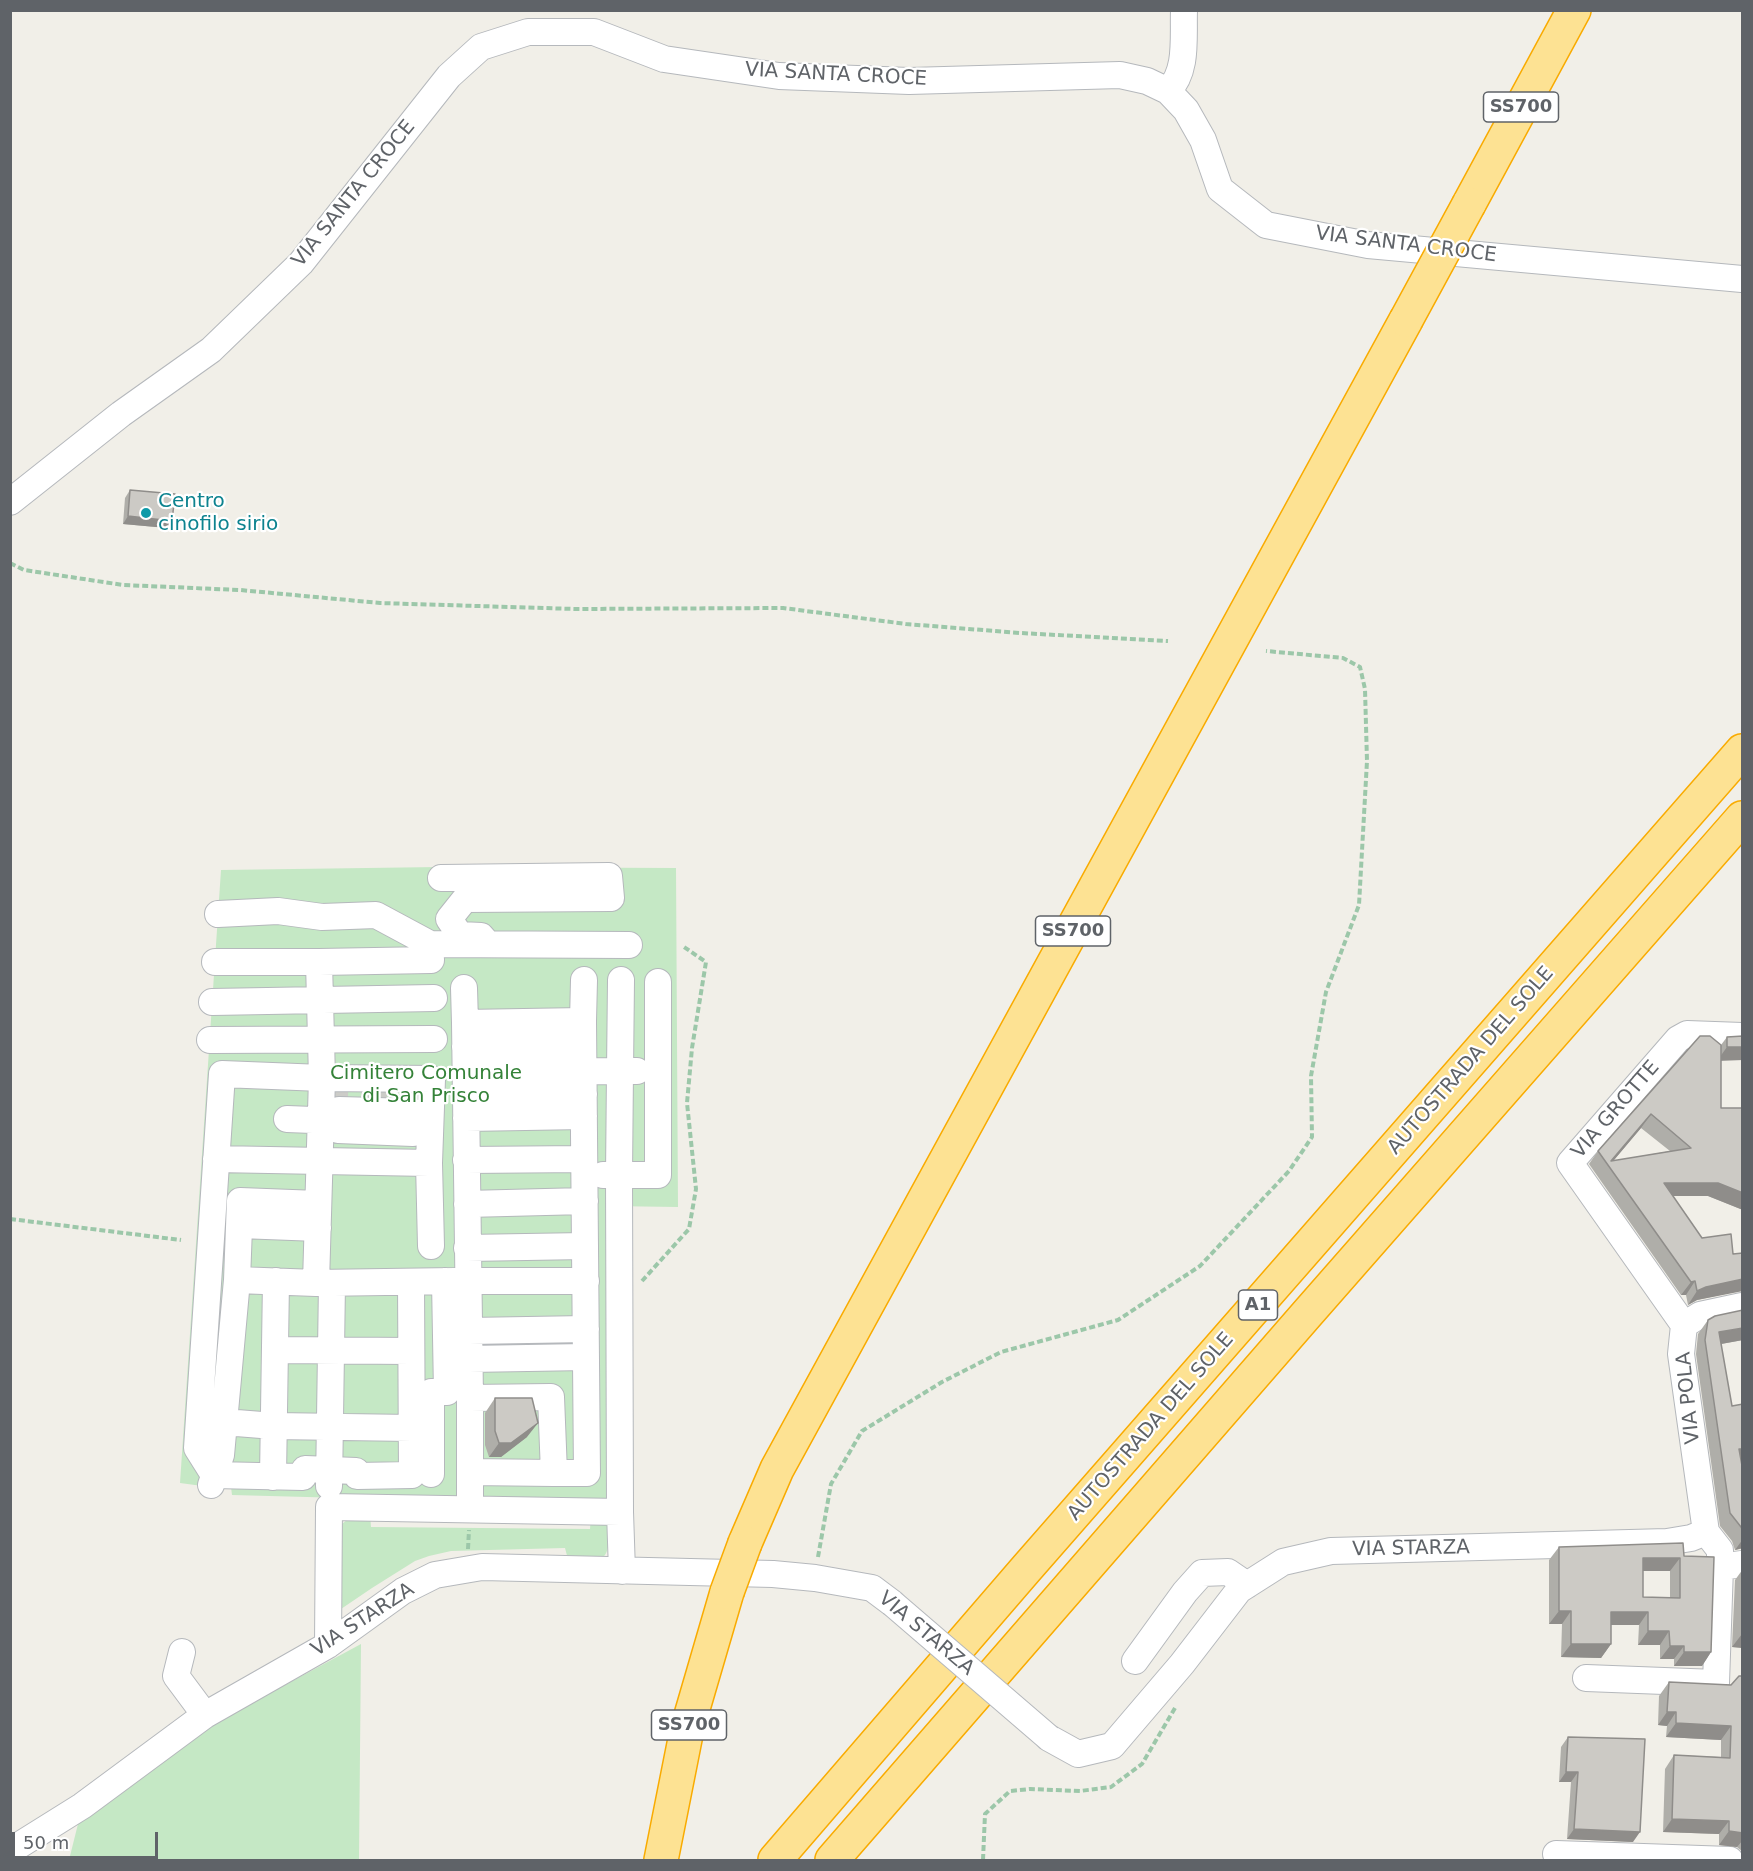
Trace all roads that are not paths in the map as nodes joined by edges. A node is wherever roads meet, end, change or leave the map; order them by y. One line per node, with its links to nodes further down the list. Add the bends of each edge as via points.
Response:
1 (1184, 10): 3 (street, via 1183,60 1176,82)
2 (1574, 10): 90 (highway, SS700, bridge, via 777,1469 727,1592 687,1729)
3 (1168, 91): 4 (street, VIA SANTA CROCE, via 1186,110 1203,140 1220,189 1266,225 1368,245); 5 (street, VIA SANTA CROCE, via 1120,75 909,81 779,76 664,59 594,33 528,32 481,47 449,76 301,263 211,350 121,414)
4 (1743, 279)
5 (10, 502)
6 (1743, 751): 91 (highway, AUTOSTRADA DEL SOLE / A1)
7 (1743, 818): 92 (highway, A1)
8 (441, 878): 11 (street, via 609,876 611,898 465,899 449,919 460,936 481,936)
9 (218, 914): 10 (street, via 278,911 322,917 376,915 400,923)
10 (430, 944): 11 (street); 14 (street, via 431,960)
11 (488, 944): 12 (street)
12 (629, 945)
13 (215, 962): 14 (street)
14 (319, 963): 20 (street)
15 (584, 980): 22 (street)
16 (621, 980): 28 (street)
17 (658, 982): 29 (street)
18 (464, 988): 23 (street)
19 (434, 998): 20 (street)
20 (320, 1000): 21 (street); 27 (street)
21 (212, 1002)
22 (583, 1021): 23 (street); 31 (street)
23 (465, 1035): 31 (street); 32 (street)
24 (1743, 1036): 55 (street, VIA GROTTE, via 1687,1034 1678,1040 1570,1163)
25 (434, 1039): 27 (street)
26 (210, 1040): 27 (street)
27 (321, 1040): 30 (street)
28 (620, 1071): 29 (street); 31 (street); 41 (street)
29 (658, 1071): 41 (street, via 658,1175)
30 (322, 1078): 32 (street); 34 (street); 36 (street, via 222,1074)
31 (584, 1082): 32 (street); 32 (street); 40 (street)
32 (454, 1087): 35 (street); 37 (street)
33 (287, 1119): 34 (street)
34 (330, 1120): 35 (street, via 339,1110 413,1112); 38 (street)
35 (422, 1122): 39 (street)
36 (216, 1159): 38 (street); 75 (street, via 197,1448)
37 (466, 1160): 40 (street); 43 (street)
38 (320, 1161): 39 (street); 44 (street)
39 (429, 1163): 45 (street)
40 (584, 1167): 41 (street); 42 (street)
41 (619, 1175): 78 (street)
42 (585, 1201): 43 (street); 46 (street)
43 (467, 1204): 47 (street)
44 (318, 1216): 48 (street, via 240,1225); 53 (street)
45 (431, 1245)
46 (585, 1246): 47 (street); 51 (street)
47 (467, 1248): 50 (street)
48 (237, 1280): 49 (street); 66 (street)
49 (276, 1281): 53 (street); 58 (street)
50 (456, 1281): 51 (street); 52 (street); 57 (street); 73 (street, via 447,1392 431,1392)
51 (586, 1281): 56 (street)
52 (411, 1282): 53 (street); 60 (street)
53 (324, 1283): 59 (street)
54 (1743, 1306): 55 (street, VIA POLA, via 1700,1315)
55 (1684, 1325): 79 (street, VIA POLA, via 1681,1354)
56 (586, 1329): 57 (street); 61 (street)
57 (469, 1331): 62 (street)
58 (275, 1350): 59 (street); 67 (street)
59 (331, 1350): 60 (street); 68 (street)
60 (411, 1351): 69 (street)
61 (586, 1357): 62 (street); 65 (street)
62 (469, 1359): 64 (street)
63 (551, 1397): 64 (street); 65 (street); 72 (street)
64 (470, 1398): 71 (street)
65 (587, 1398): 72 (street, via 587,1473)
66 (224, 1422): 67 (street); 75 (street, via 221,1455)
67 (274, 1426): 68 (street); 74 (street)
68 (330, 1427): 69 (street); 70 (street)
69 (411, 1428): 70 (street, via 412,1475 357,1476 356,1470)
70 (329, 1470): 74 (street, via 305,1469 303,1477); 76 (street)
71 (470, 1472): 72 (street); 77 (street)
72 (554, 1473)
73 (431, 1474)
74 (273, 1477): 75 (street)
75 (212, 1481)
76 (329, 1507): 78 (street); 83 (street)
77 (469, 1511)
78 (620, 1512): 81 (street)
79 (1706, 1532): 80 (street); 82 (street, VIA STARZA, via 1667,1542 1331,1551 1283,1562)
80 (1732, 1566): 86 (street, via 1716,1683)
81 (622, 1572): 82 (street, VIA STARZA, bridge, via 773,1574 872,1588 1050,1738 1078,1754 1112,1746); 83 (street, VIA STARZA, via 482,1567 435,1575 403,1591)
82 (1247, 1585): 85 (street, via 1228,1572 1202,1573)
83 (328, 1644): 87 (street, VIA STARZA)
84 (182, 1652): 87 (street, via 176,1676)
85 (1135, 1661)
86 (1586, 1678)
87 (205, 1715): 88 (street, VIA STARZA, via 82,1806)
88 (10, 1851)
89 (1556, 1854): 93 (street)
90 (661, 1860)
91 (775, 1860)
92 (832, 1860)
93 (1730, 1860)

